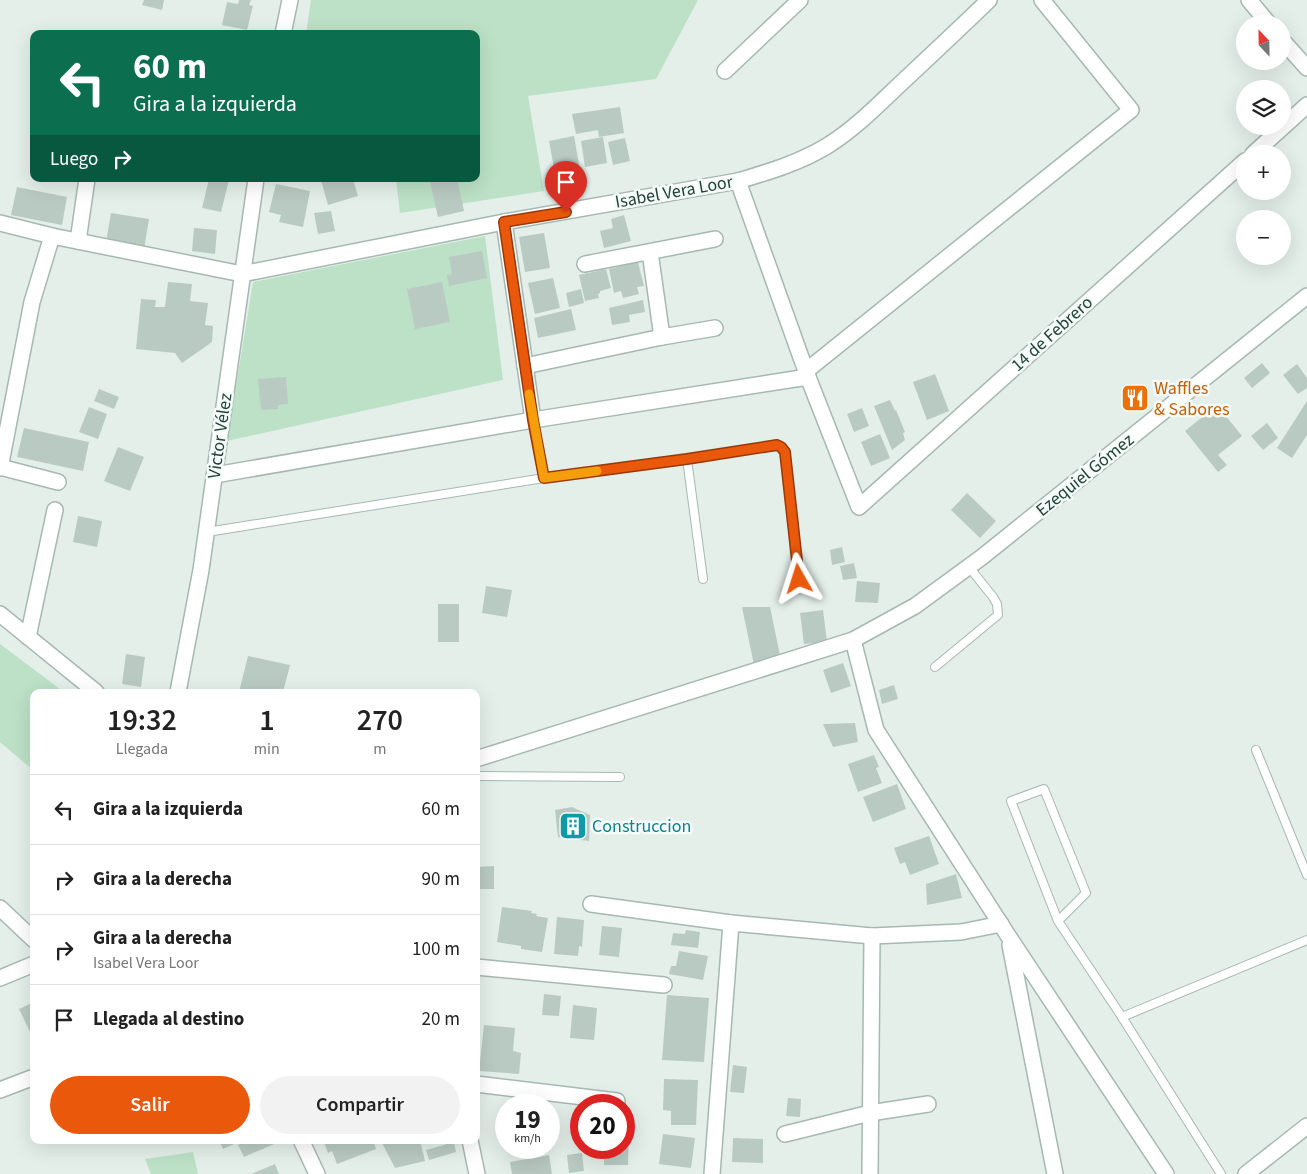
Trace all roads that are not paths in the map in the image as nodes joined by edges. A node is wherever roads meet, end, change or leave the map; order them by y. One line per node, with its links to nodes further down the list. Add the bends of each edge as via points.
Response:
1 (290, 0): 7 (street)
2 (800, 0): 10 (street)
3 (989, 0): 14 (street, Isabel Vera Loor, via 848,131 802,159)
4 (1042, 0): 29 (street, via 1131,110)
5 (1249, 0): 6 (street)
6 (1262, 15)
7 (284, 30)
8 (1291, 50): 9 (street)
9 (1307, 68)
10 (725, 71)
11 (1307, 105): 12 (street)
12 (1263, 145)
13 (1236, 169): 29 (street, 14 de Febrero, via 859,506)
14 (738, 181): 17 (street, Isabel Vera Loor); 29 (street)
15 (87, 182): 21 (street)
16 (256, 182): 24 (street, Victor Vélez)
17 (504, 222): 24 (street, Isabel Vera Loor); 28 (street)
18 (0, 223): 19 (street)
19 (52, 236): 21 (street); 32 (street, via 32,302)
20 (715, 239): 22 (street)
21 (78, 241): 24 (street)
22 (650, 252): 23 (street); 27 (street)
23 (584, 264)
24 (242, 274): 33 (street, Victor Vélez)
25 (1307, 296): 38 (street, Ezequiel Gómez)
26 (715, 328): 27 (street)
27 (662, 337): 28 (street)
28 (525, 366): 30 (street)
29 (807, 374): 30 (street)
30 (533, 420): 33 (street); 34 (lane)
31 (687, 459): 34 (lane); 39 (lane); 40 (lane, via 781,447 785,452)
32 (0, 467): 35 (street)
33 (215, 475): 37 (street, Victor Vélez)
34 (544, 478): 37 (lane)
35 (58, 482)
36 (55, 510): 42 (street)
37 (207, 532): 46 (street, Victor Vélez)
38 (969, 567): 43 (street, Ezequiel Gómez, via 915,606); 44 (lane, via 993,597 998,615)
39 (703, 579)
40 (799, 579)
41 (0, 614): 42 (street)
42 (28, 637): 45 (street)
43 (853, 640): 48 (street, Ezequiel Gómez); 56 (street, via 876,730)
44 (935, 667)
45 (92, 689)
46 (179, 689)
47 (1256, 750): 51 (lane)
48 (480, 757)
49 (480, 776): 50 (lane)
50 (620, 777)
51 (1307, 875)
52 (591, 904): 55 (street)
53 (0, 908): 57 (street)
54 (1058, 921): 54 (lane, via 1086,893 1044,789 1011,801); 64 (lane)
55 (732, 923): 58 (street); 77 (street)
56 (1005, 931): 58 (street); 79 (street); 80 (street)
57 (30, 936)
58 (872, 939): 70 (street)
59 (1307, 940): 64 (lane)
60 (30, 966): 62 (street)
61 (480, 966): 63 (street)
62 (0, 978)
63 (664, 985)
64 (1122, 1017): 81 (lane)
65 (30, 1079): 67 (street)
66 (480, 1085): 68 (street)
67 (0, 1090)
68 (570, 1096)
69 (928, 1104): 70 (street)
70 (870, 1113): 72 (street); 78 (street)
71 (1307, 1126): 82 (street)
72 (785, 1134)
73 (303, 1144): 75 (street)
74 (471, 1144): 76 (street)
75 (317, 1174)
76 (477, 1174)
77 (712, 1174)
78 (870, 1174)
79 (1056, 1174)
80 (1166, 1174)
81 (1221, 1174)
82 (1246, 1174)

